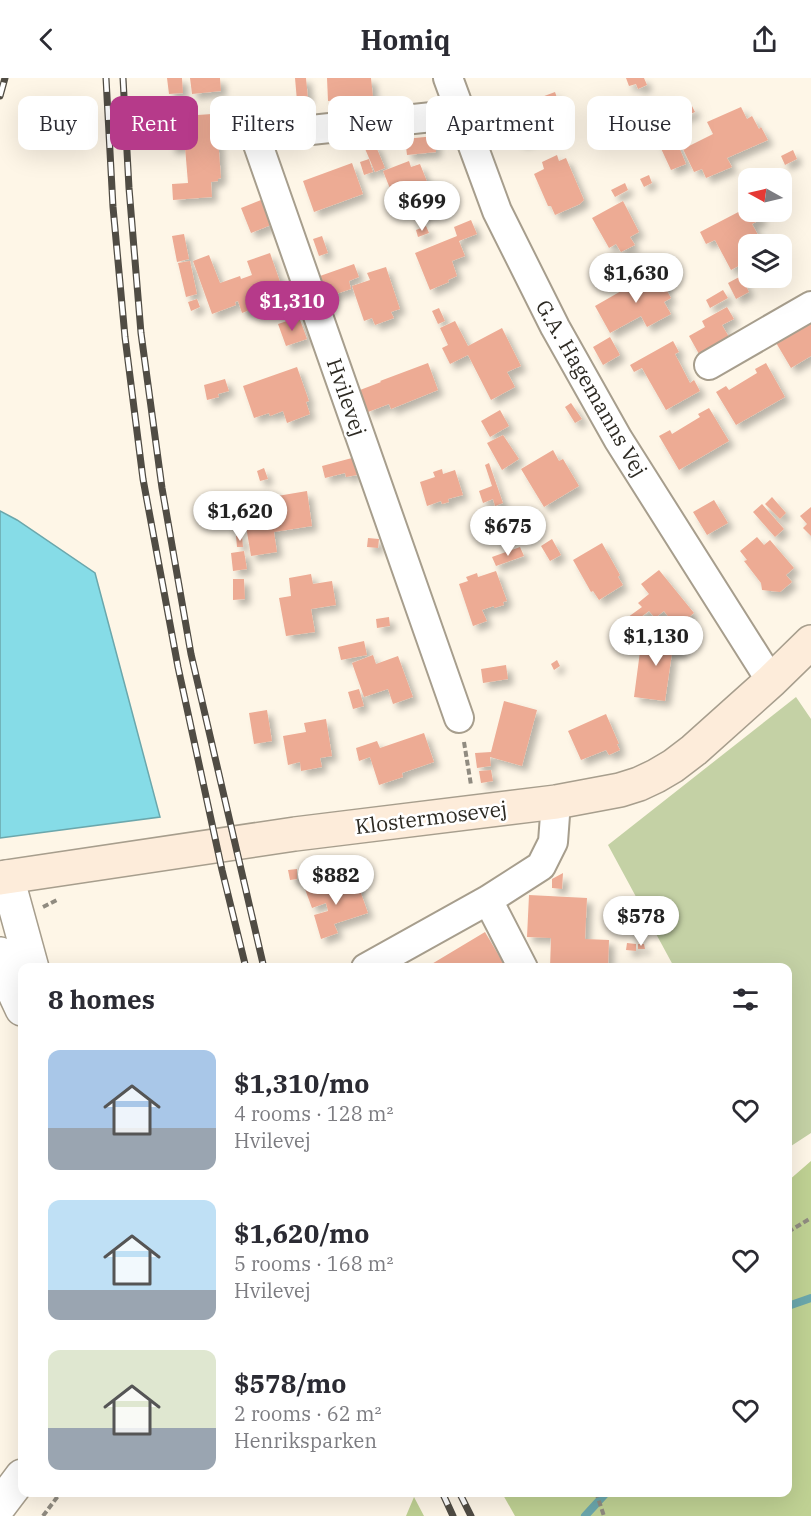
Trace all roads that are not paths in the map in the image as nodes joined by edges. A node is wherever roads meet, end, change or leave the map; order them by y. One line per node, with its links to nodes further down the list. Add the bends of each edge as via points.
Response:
1 (448, 78): 2 (street, G.A. Hagemanns Vej)
2 (454, 96)
3 (426, 118): 9 (street, Hvilevej, via 255,136)
4 (474, 150): 8 (street, G.A. Hagemanns Vej, via 497,211 555,327 618,439)
5 (811, 306): 6 (street)
6 (710, 365)
7 (811, 642): 8 (main road, Klostermosevej)
8 (771, 681): 10 (main road, Klostermosevej, via 694,750 656,776 621,790)
9 (459, 718)
10 (556, 802): 11 (main road, Klostermosevej, via 295,834); 12 (street, via 553,842 541,866)
11 (3, 878): 14 (street)
12 (488, 900): 15 (street); 16 (street)
13 (0, 954): 17 (street)
14 (30, 963)
15 (375, 963)
16 (520, 963)
17 (18, 1000)
18 (18, 1481): 19 (street)
19 (0, 1505)

